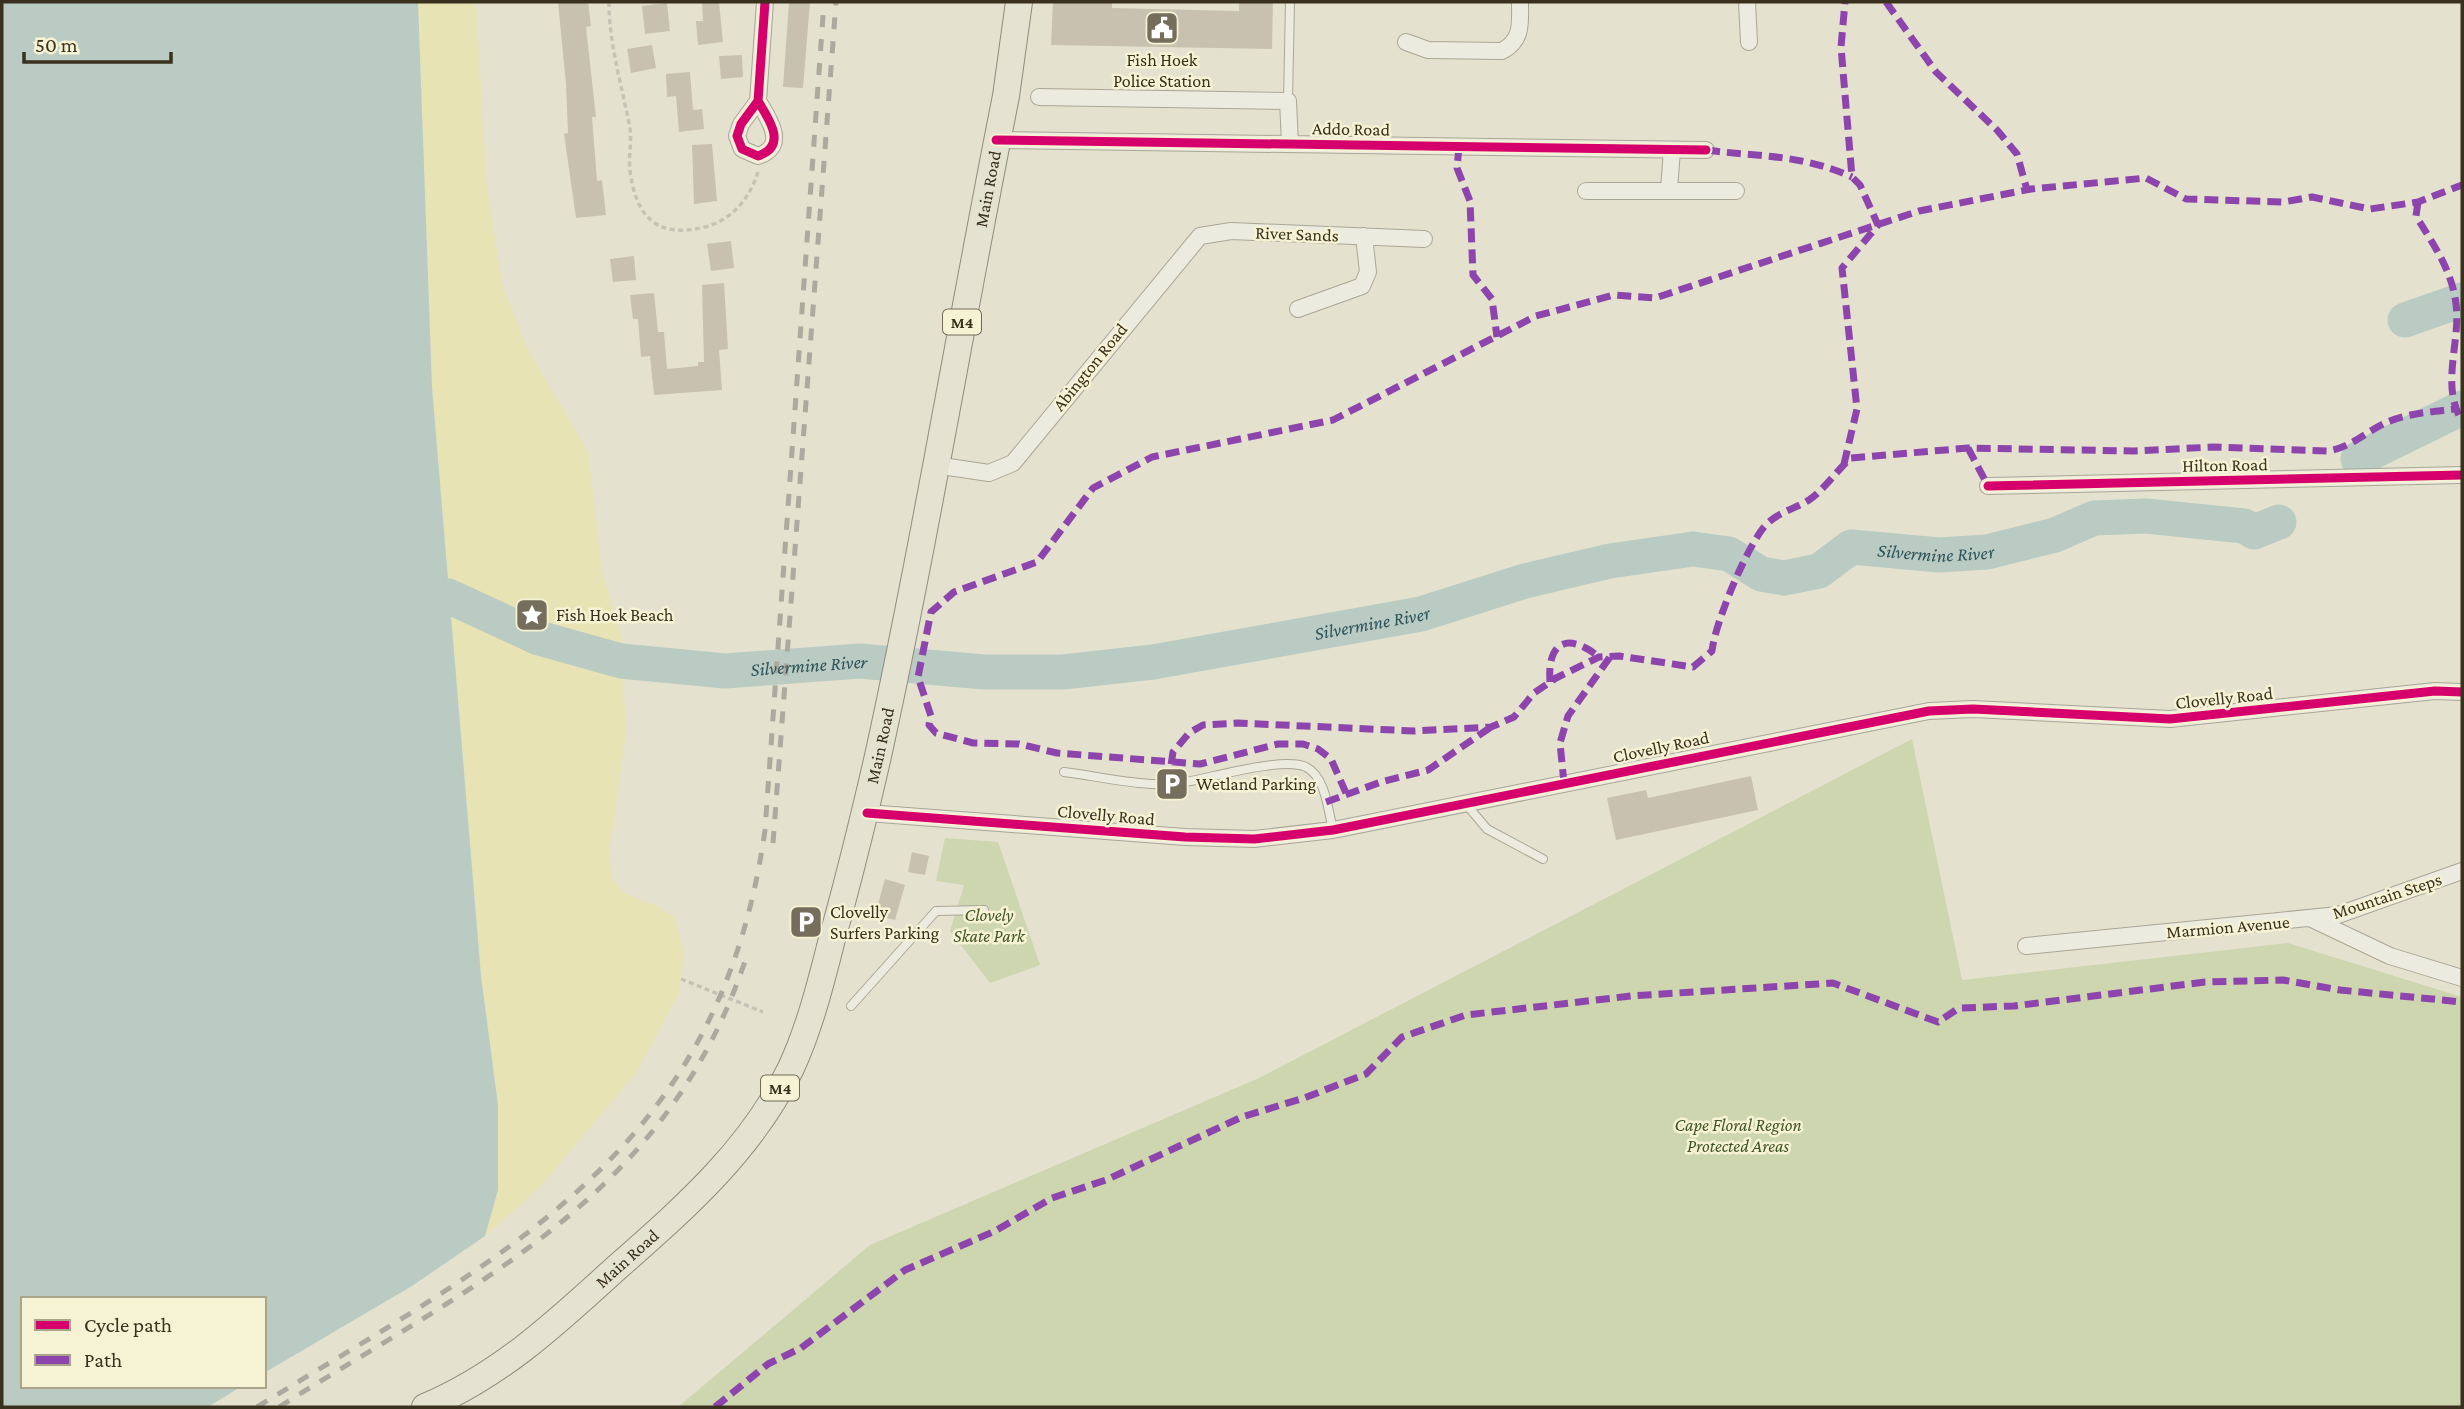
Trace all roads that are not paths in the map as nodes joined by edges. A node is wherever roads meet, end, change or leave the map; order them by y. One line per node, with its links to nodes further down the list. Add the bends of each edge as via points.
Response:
1 (765, 2): 9 (street)
2 (1019, 2): 11 (main road, Main Road / M4)
3 (1290, 2): 10 (lane)
4 (1520, 2): 7 (street, via 1518,38 1502,51 1428,50)
5 (1747, 2): 6 (street)
6 (1749, 42)
7 (1406, 43)
8 (1039, 97): 10 (street)
9 (758, 101): 9 (street, via 775,140 769,151 758,156 742,149 737,136)
10 (1289, 101): 12 (street)
11 (996, 139): 12 (street, Addo Road); 22 (main road, Main Road / M4)
12 (1290, 144): 13 (street, Addo Road)
13 (1672, 150): 14 (street, Addo Road); 15 (street)
14 (1706, 150)
15 (1669, 190): 16 (street); 17 (street)
16 (1586, 191)
17 (1736, 191)
18 (1231, 231): 19 (street, River Sands); 22 (street, Abington Road, via 1195,239 1013,463 989,473)
19 (1364, 236): 20 (street, River Sands); 21 (street, River Sands, via 1368,272 1362,286)
20 (1424, 239)
21 (1298, 309)
22 (935, 466): 28 (main road, Main Road / M4)
23 (2462, 475): 24 (street, Hilton Road)
24 (1989, 486)
25 (2462, 692): 27 (street, Clovelly Road, via 2170,719 1928,711)
26 (1064, 772): 29 (lane, via 1167,785 1251,769 1304,766 1318,780)
27 (1465, 803): 29 (street, Clovelly Road); 30 (lane, via 1487,829)
28 (867, 813): 29 (street, Clovelly Road, via 1185,837 1254,839); 37 (main road, Main Road / M4, via 801,1043 745,1143 686,1206 537,1339 473,1384)
29 (1333, 830)
30 (1543, 859)
31 (2462, 871): 33 (street, Mountain Steps, via 2344,914)
32 (984, 909): 36 (lane, via 936,911)
33 (2311, 919): 34 (street, Marmion Avenue); 35 (street, Marmion Avenue, via 2390,956)
34 (2026, 946)
35 (2462, 978)
36 (851, 1006)
37 (425, 1407)

